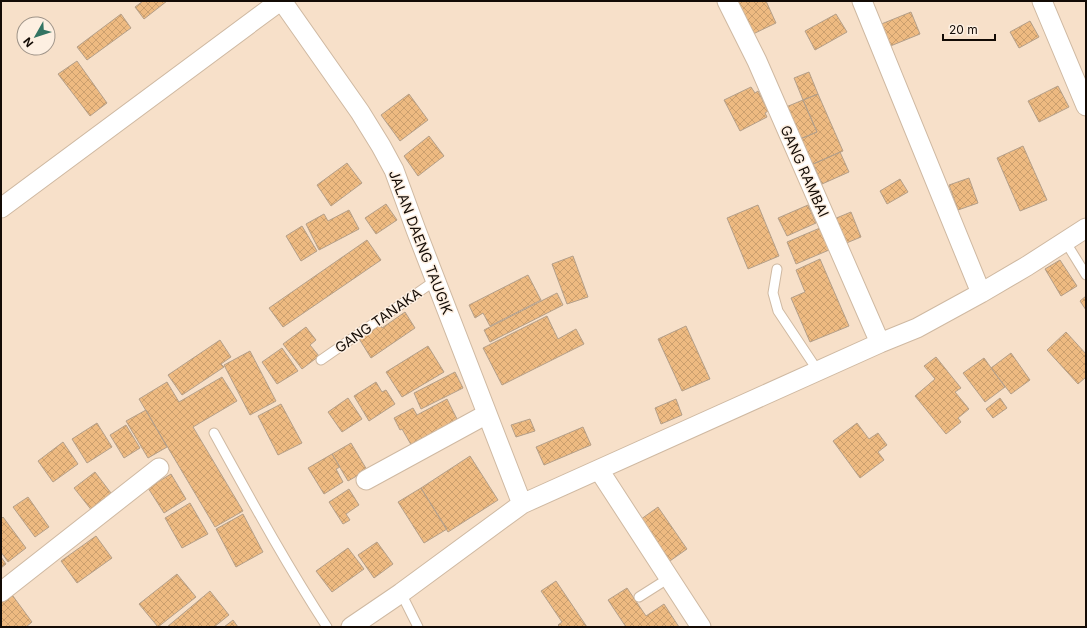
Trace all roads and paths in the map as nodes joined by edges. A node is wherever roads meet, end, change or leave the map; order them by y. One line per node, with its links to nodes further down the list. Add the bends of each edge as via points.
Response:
1 (281, 1): 6 (street); 11 (street, JALAN DAENG TAUGIK, via 382,146 394,170)
2 (727, 1): 13 (street, GANG RAMBAI, via 757,61)
3 (862, 1): 12 (street)
4 (1042, 1): 5 (street)
5 (1086, 106)
6 (1, 208)
7 (1086, 228): 8 (street)
8 (1065, 241): 10 (lane); 12 (street)
9 (777, 269): 15 (lane, via 773,293 778,311)
10 (1086, 275)
11 (436, 280): 14 (lane, GANG TANAKA); 16 (street, JALAN DAENG TAUGIK)
12 (981, 293): 13 (street, via 917,328)
13 (880, 343): 15 (street)
14 (321, 360)
15 (818, 371): 19 (street)
16 (487, 414): 20 (street); 21 (street, JALAN DAENG TAUGIK)
17 (214, 433): 26 (lane, via 269,532)
18 (159, 468): 23 (street)
19 (599, 470): 21 (street); 22 (street)
20 (366, 480)
21 (522, 504): 24 (street)
22 (669, 578): 25 (lane); 29 (street)
23 (1, 592)
24 (401, 593): 27 (street); 28 (lane)
25 (639, 597)
26 (327, 627)
27 (351, 627)
28 (418, 627)
29 (701, 627)

